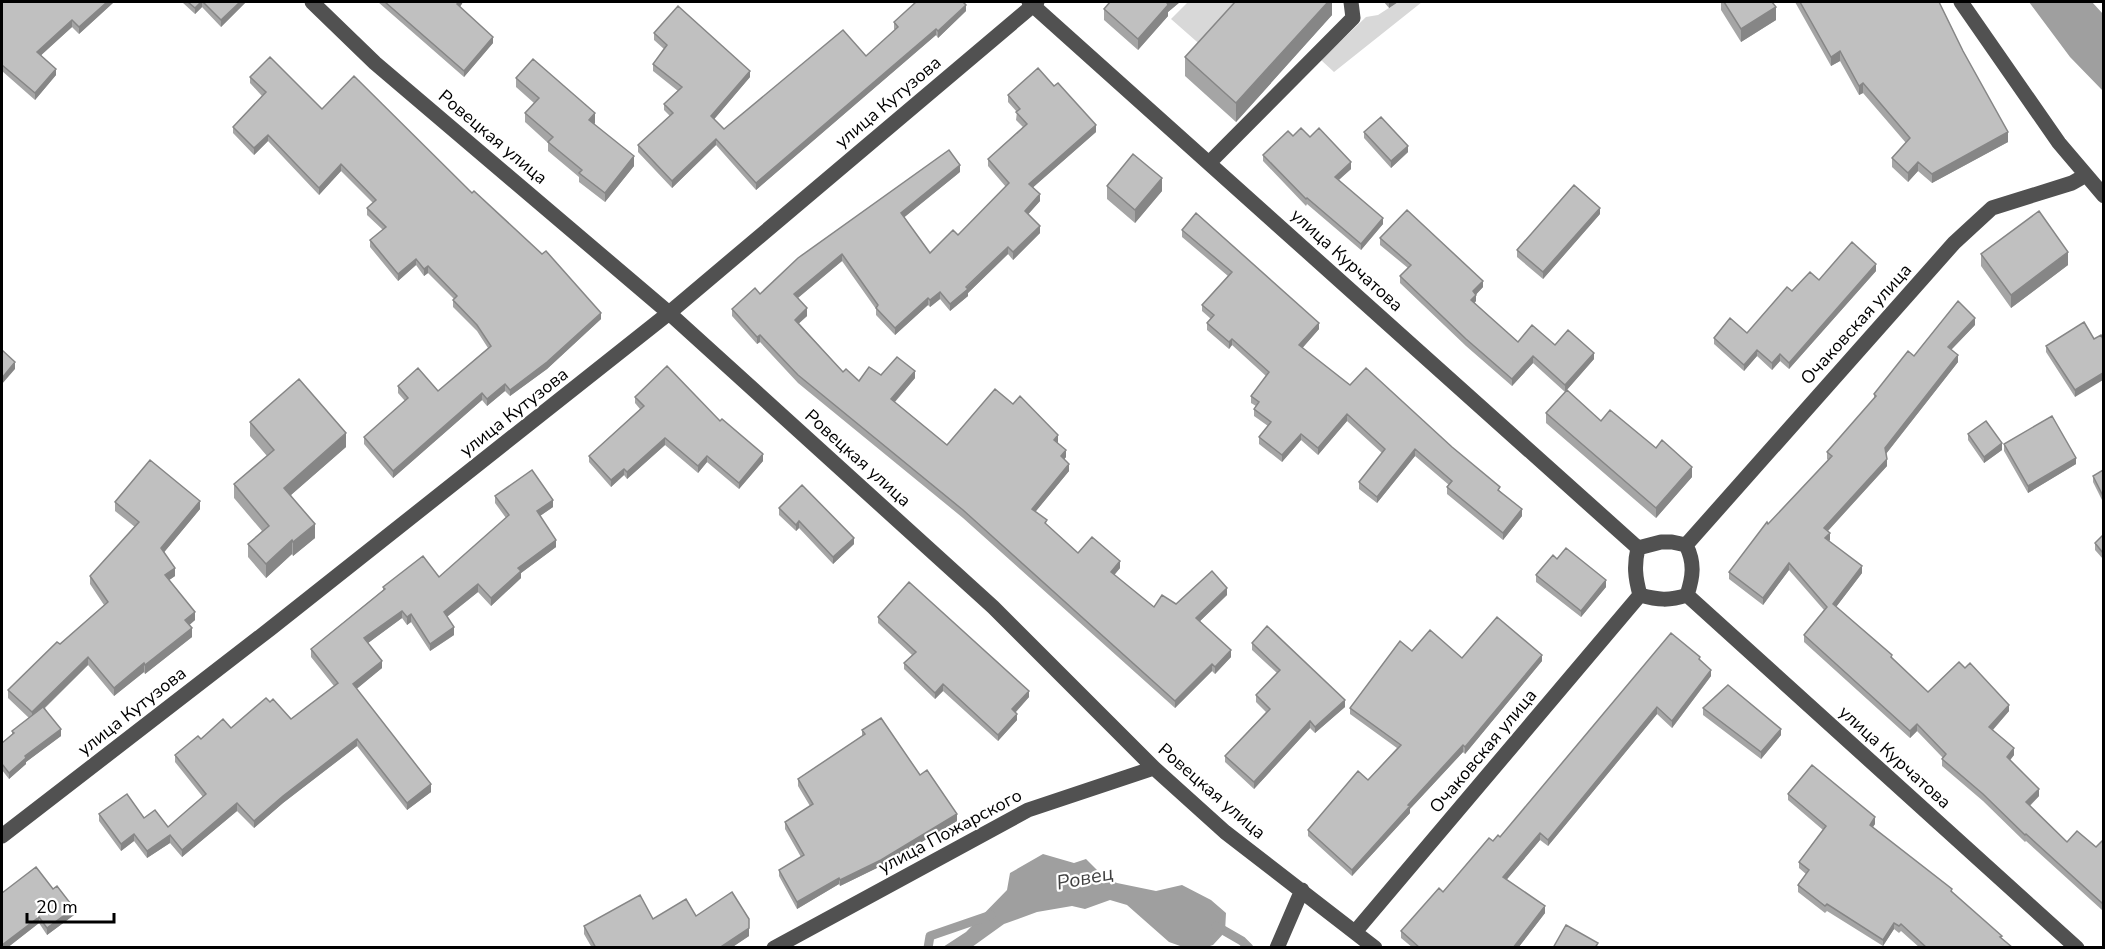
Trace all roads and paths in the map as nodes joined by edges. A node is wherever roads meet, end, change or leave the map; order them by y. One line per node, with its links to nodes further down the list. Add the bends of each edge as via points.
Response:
1 (312, 2): 8 (street, Ровецкая улица, via 375,63)
2 (1033, 2): 5 (street, улица Курчатова); 8 (street, улица Кутузова)
3 (1351, 2): 5 (street, via 1353,18)
4 (1961, 2): 6 (street)
5 (1209, 164): 10 (street, улица Курчатова)
6 (2086, 175): 7 (street); 9 (street, Очаковская улица, via 1992,208 1954,243)
7 (2103, 196)
8 (669, 313): 13 (street, Ровецкая улица, via 993,607); 14 (street, улица Кутузова)
9 (1686, 545): 10 (street, via 1661,542); 12 (street, via 1694,568)
10 (1638, 548): 11 (street, via 1634,565)
11 (1640, 595): 12 (street, via 1656,600); 16 (street, Очаковская улица)
12 (1687, 595): 20 (street, улица Курчатова)
13 (1154, 768): 15 (street, Ровецкая улица, via 1225,832); 17 (street, улица Пожарского, via 1028,810)
14 (2, 836)
15 (1302, 890): 16 (street, Ровецкая улица); 18 (street)
16 (1355, 932): 19 (street, Ровецкая улица)
17 (774, 948)
18 (1277, 948)
19 (1375, 948)
20 (2077, 948)

